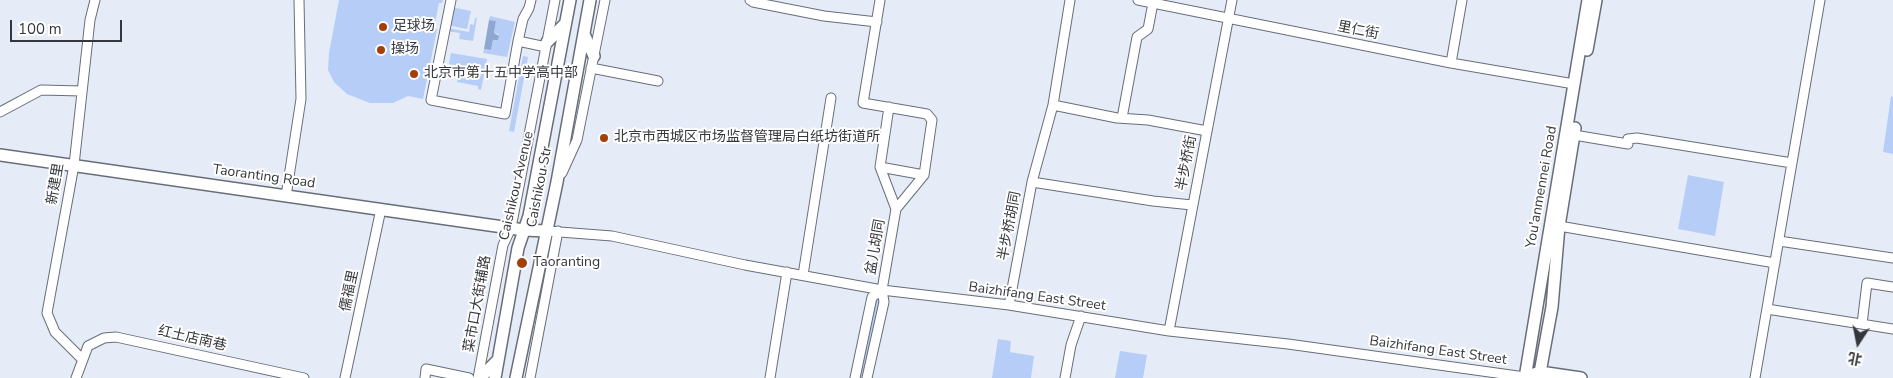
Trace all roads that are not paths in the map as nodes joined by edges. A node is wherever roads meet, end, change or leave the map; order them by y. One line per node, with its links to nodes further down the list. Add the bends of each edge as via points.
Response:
1 (95, 0): 29 (street, 新建里)
2 (299, 0): 44 (street, via 301,98)
3 (451, 0): 23 (street, via 431,100 505,114)
4 (531, 0): 23 (street)
5 (555, 0): 24 (street, 菜市口大街辅路)
6 (570, 0): 21 (main road, Caishikou Avenue)
7 (590, 0): 22 (main road, Caishikou Str)
8 (605, 0): 25 (street)
9 (750, 0): 20 (street, via 824,16)
10 (880, 0): 20 (street)
11 (1070, 0): 31 (street, 半步桥胡同)
12 (1138, 0): 18 (street, 里仁街)
13 (1232, 0): 19 (street, 半步桥街)
14 (1462, 0): 26 (street)
15 (1588, 0): 28 (main road, You'anmennei Road)
16 (1596, 0): 36 (main road, You'anmennei Road)
17 (1820, 0): 38 (street)
18 (1153, 3): 19 (street, 里仁街); 34 (street, via 1148,29 1137,36)
19 (1229, 19): 26 (street, 里仁街); 35 (street, 半步桥街)
20 (877, 22): 32 (street, via 863,103)
21 (565, 24): 24 (main road); 50 (main road, Caishikou Avenue)
22 (584, 34): 25 (main road); 42 (main road, Caishikou Str)
23 (518, 41): 24 (street)
24 (546, 44): 49 (street, 菜市口大街辅路)
25 (593, 62): 27 (street); 42 (street, via 577,140)
26 (1451, 63): 28 (street, 里仁街)
27 (658, 80)
28 (1574, 84): 82 (main road, You'anmennei Road)
29 (82, 91): 33 (street, via 41,90); 39 (street, 新建里)
30 (831, 98): 56 (street)
31 (1053, 105): 34 (street); 43 (street, 半步桥胡同)
32 (889, 108): 40 (street); 41 (street, via 927,114 932,120)
33 (0, 112)
34 (1122, 118): 35 (street)
35 (1207, 131): 45 (street, 半步桥街)
36 (1574, 134): 38 (street, via 1628,144 1628,139 1637,138); 48 (main road, You'anmennei Road)
37 (0, 154): 39 (main road, Taoranting Road)
38 (1792, 163): 52 (street)
39 (74, 165): 44 (main road, Taoranting Road); 65 (street, 新建里, via 47,313 55,332)
40 (880, 167): 41 (street); 47 (street)
41 (924, 174): 47 (street)
42 (557, 182): 51 (main road, Caishikou Str)
43 (1032, 182): 45 (street); 59 (street, 半步桥胡同)
44 (286, 196): 46 (main road, Taoranting Road)
45 (1192, 205): 64 (street, 半步桥街)
46 (382, 209): 49 (main road, Taoranting Road); 71 (street, 儒福里)
47 (896, 209): 58 (street, 盆儿胡同)
48 (1559, 226): 54 (street); 67 (main road, You'anmennei Road, via 1552,307)
49 (510, 228): 50 (main road, Taoranting Road); 74 (street, 菜市口大街辅路, via 502,245)
50 (524, 230): 51 (main road, Taoranting Road); 66 (main road, Caishikou Avenue)
51 (552, 231): 55 (street, Baizhifang East Street, via 612,236); 76 (main road, Caishikou Str); 77 (street)
52 (1779, 241): 53 (street); 54 (street)
53 (1893, 258)
54 (1775, 263): 60 (street)
55 (787, 272): 56 (street, Baizhifang East Street); 78 (street)
56 (803, 275): 58 (street, Baizhifang East Street)
57 (1893, 287): 62 (street, via 1868,283)
58 (882, 290): 59 (street, Baizhifang East Street); 79 (street, via 872,297); 80 (street, 盆儿胡同, via 884,302)
59 (1009, 305): 61 (street, Baizhifang East Street)
60 (1767, 309): 62 (street); 84 (street)
61 (1081, 316): 64 (street, Baizhifang East Street); 81 (street)
62 (1862, 324): 63 (street)
63 (1893, 329)
64 (1169, 331): 82 (street, Baizhifang East Street, via 1288,344)
65 (82, 359): 68 (street, 红土店南巷, via 88,346 104,338 116,337); 69 (street)
66 (498, 360): 74 (main road); 75 (main road, Caishikou Avenue)
67 (1539, 375): 82 (main road); 83 (main road)
68 (278, 376): 70 (street, 红土店南巷)
69 (76, 378)
70 (304, 378)
71 (345, 378)
72 (425, 378): 73 (street, via 426,369)
73 (469, 378)
74 (479, 378)
75 (495, 378)
76 (516, 378)
77 (530, 378)
78 (770, 378)
79 (855, 378)
80 (867, 378)
81 (1065, 378)
82 (1526, 378)
83 (1582, 378)
84 (1756, 378)

